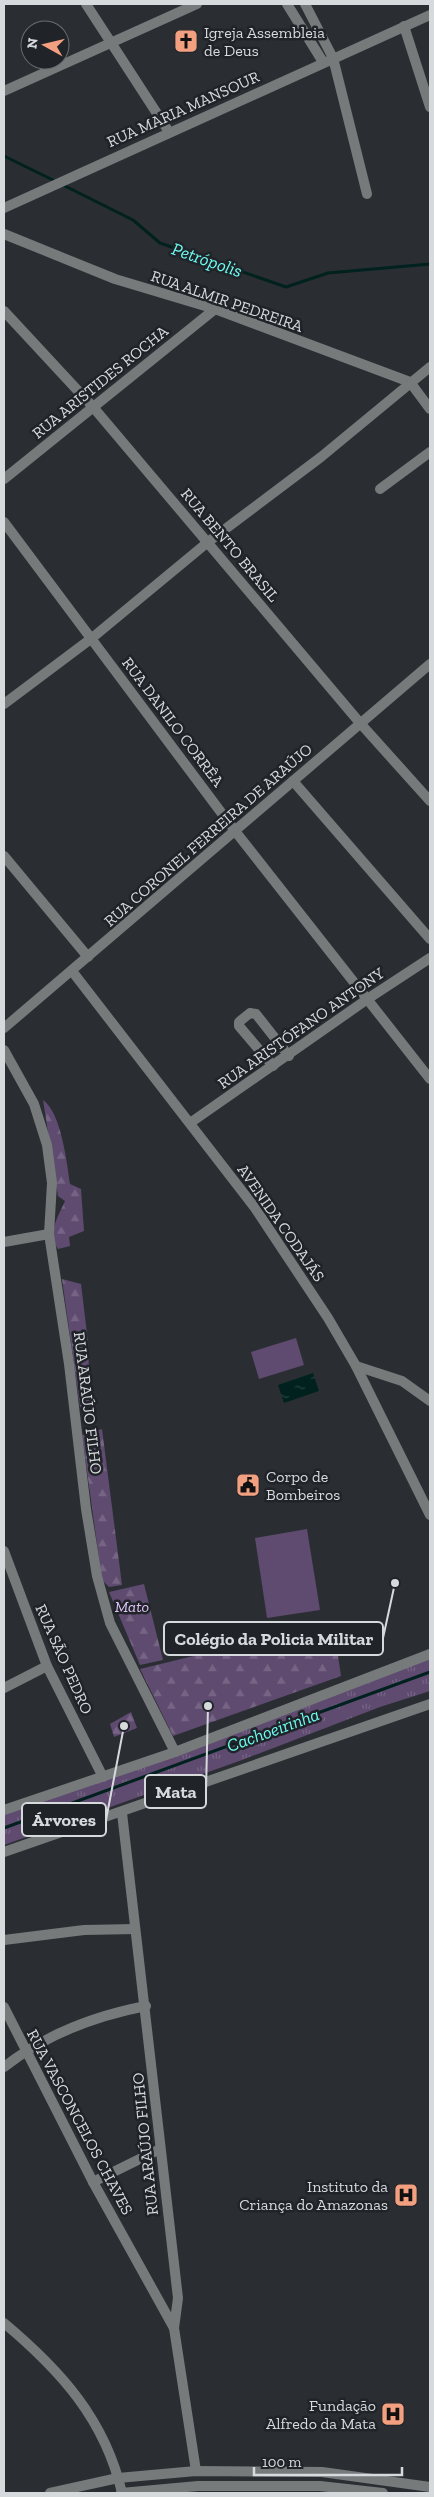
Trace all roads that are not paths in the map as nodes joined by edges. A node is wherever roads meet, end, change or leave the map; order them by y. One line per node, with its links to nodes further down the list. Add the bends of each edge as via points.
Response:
1 (86, 4): 7 (street)
2 (197, 4): 7 (street)
3 (287, 4): 8 (street)
4 (305, 4): 8 (street)
5 (430, 15): 6 (street, RUA MARIA MANSOUR)
6 (404, 26): 8 (street, RUA MARIA MANSOUR); 10 (street)
7 (110, 42): 9 (street); 11 (street)
8 (328, 60): 11 (street, RUA MARIA MANSOUR); 12 (street)
9 (4, 91)
10 (430, 107)
11 (168, 132): 13 (street, RUA MARIA MANSOUR)
12 (367, 194)
13 (4, 208)
14 (4, 234): 15 (street, RUA ALMIR PEDREIRA, via 115,279)
15 (215, 309): 18 (street, RUA ALMIR PEDREIRA); 19 (street, RUA ARISTIDES ROCHA)
16 (4, 311): 19 (street, RUA BENTO BRASIL)
17 (430, 367): 18 (street)
18 (410, 382): 20 (street); 25 (street, via 322,457)
19 (93, 407): 22 (street, RUA ARISTIDES ROCHA); 25 (street, RUA BENTO BRASIL)
20 (430, 409)
21 (430, 452): 23 (street)
22 (4, 479)
23 (380, 488)
24 (4, 522): 26 (street, RUA DANILO CORRÊA)
25 (208, 542): 26 (street); 29 (street, RUA BENTO BRASIL)
26 (92, 638): 28 (street); 32 (street, RUA DANILO CORRÊA)
27 (430, 664): 29 (street, RUA CORONEL FERREIRA DE ARAÚJO)
28 (4, 704)
29 (360, 724): 30 (street, RUA CORONEL FERREIRA DE ARAÚJO); 31 (street, RUA BENTO BRASIL)
30 (293, 781): 32 (street, RUA CORONEL FERREIRA DE ARAÚJO); 34 (street)
31 (430, 801)
32 (235, 831): 35 (street, RUA CORONEL FERREIRA DE ARAÚJO); 38 (street, RUA DANILO CORRÊA)
33 (4, 856): 35 (street)
34 (430, 939)
35 (88, 957): 37 (street, RUA CORONEL FERREIRA DE ARAÚJO)
36 (430, 958): 38 (street, RUA ARISTÓFANO ANTONY)
37 (72, 971): 39 (street, RUA CORONEL FERREIRA DE ARAÚJO); 44 (street, AVENIDA CODAJÁS)
38 (368, 998): 41 (street, RUA ARISTÓFANO ANTONY); 43 (street, RUA DANILO CORRÊA)
39 (4, 1028)
40 (4, 1050): 45 (street, RUA ARAÚJO FILHO, via 34,1104 47,1145 52,1183)
41 (289, 1056): 42 (street, RUA ARISTÓFANO ANTONY); 42 (street, via 256,1014 250,1013 239,1022 239,1027)
42 (273, 1066): 44 (street, RUA ARISTÓFANO ANTONY)
43 (430, 1079)
44 (190, 1123): 47 (street, AVENIDA CODAJÁS, via 255,1208)
45 (49, 1234): 46 (street); 55 (street, RUA ARAÚJO FILHO, via 97,1576 110,1623)
46 (4, 1242)
47 (356, 1366): 48 (street, via 402,1381); 49 (street, AVENIDA CODAJÁS)
48 (430, 1401)
49 (430, 1515)
50 (4, 1551): 52 (street, RUA SÃO PEDRO)
51 (430, 1654): 55 (street)
52 (47, 1666): 53 (street); 56 (street, RUA SÃO PEDRO)
53 (4, 1688)
54 (430, 1704): 58 (street)
55 (175, 1752): 56 (street)
56 (103, 1777): 57 (street)
57 (4, 1810)
58 (122, 1813): 59 (street); 60 (street, RUA ARAÚJO FILHO)
59 (4, 1852)
60 (135, 1930): 61 (street, via 84,1930); 62 (street, RUA ARAÚJO FILHO)
61 (4, 1940)
62 (146, 2006): 64 (street, via 88,2020); 66 (street, RUA ARAÚJO FILHO)
63 (4, 2007): 64 (street, RUA VASCONCELOS CHAVES)
64 (25, 2050): 65 (street); 67 (street, RUA VASCONCELOS CHAVES)
65 (4, 2067)
66 (160, 2148): 67 (street); 69 (street, RUA ARAÚJO FILHO, via 178,2298)
67 (93, 2182): 69 (street, RUA VASCONCELOS CHAVES)
68 (4, 2322): 71 (street, via 38,2351 75,2392 106,2445)
69 (174, 2328): 70 (street, RUA ARAÚJO FILHO)
70 (196, 2470): 71 (street); 72 (street, via 327,2473)
71 (118, 2478): 74 (street); 75 (street)
72 (430, 2487)
73 (198, 2490): 75 (street); 76 (street, via 320,2486)
74 (50, 2493)
75 (121, 2493)
76 (383, 2493)

